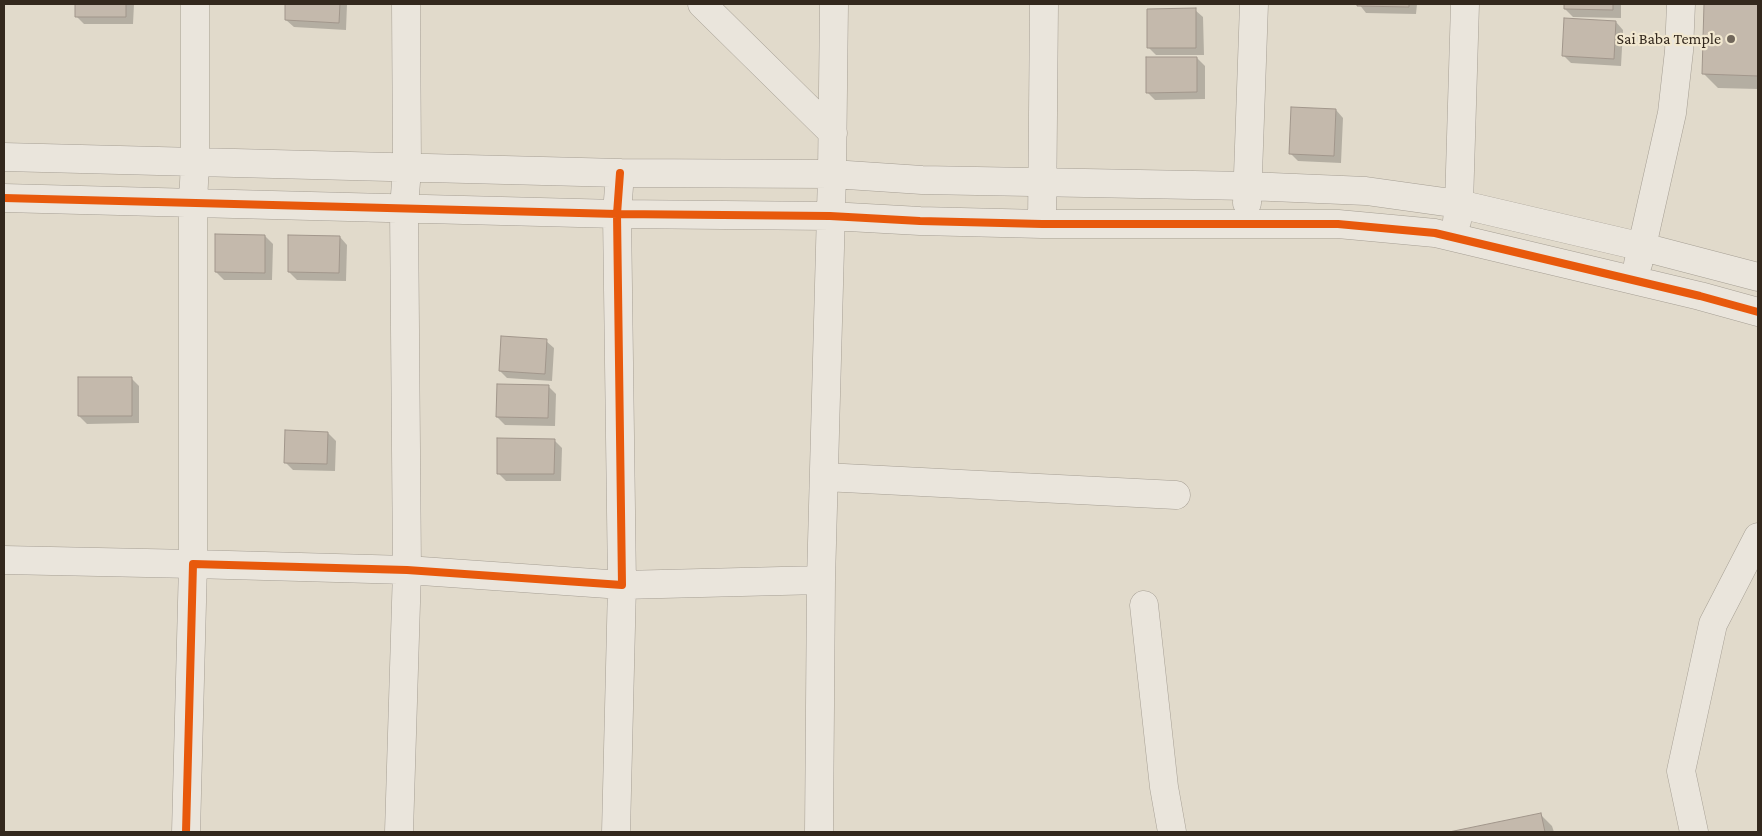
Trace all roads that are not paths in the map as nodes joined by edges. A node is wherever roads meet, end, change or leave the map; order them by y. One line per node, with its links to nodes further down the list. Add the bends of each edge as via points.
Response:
1 (195, 4): 11 (street)
2 (406, 4): 12 (street)
3 (702, 4): 9 (street)
4 (834, 4): 9 (street)
5 (1044, 4): 15 (street)
6 (1254, 4): 16 (street)
7 (1465, 4): 19 (street)
8 (1681, 4): 26 (street, via 1672,113)
9 (833, 133): 14 (street)
10 (4, 156): 11 (street)
11 (195, 162): 12 (street); 18 (street)
12 (407, 168): 13 (street); 20 (street)
13 (620, 173): 14 (street); 21 (street)
14 (832, 174): 15 (street, via 922,180); 22 (street)
15 (1042, 182): 16 (street); 23 (street)
16 (1248, 186): 19 (street, via 1366,191); 24 (street)
17 (4, 198): 18 (street)
18 (192, 203): 20 (street); 34 (street)
19 (1459, 204): 25 (street); 26 (street)
20 (404, 209): 21 (street); 35 (street)
21 (617, 214): 22 (street); 37 (street)
22 (830, 216): 23 (street); 30 (street)
23 (1042, 224): 24 (street)
24 (1246, 224): 25 (street, via 1338,224)
25 (1454, 237): 28 (street)
26 (1643, 247): 27 (street); 28 (street)
27 (1758, 277)
28 (1634, 280): 29 (street)
29 (1758, 312)
30 (824, 477): 31 (street); 36 (street)
31 (1176, 495)
32 (1758, 537): 44 (street, via 1712,624 1681,771)
33 (4, 560): 34 (street)
34 (193, 564): 35 (street); 39 (street)
35 (407, 570): 37 (street); 40 (street)
36 (821, 580): 37 (street); 42 (street)
37 (622, 584): 41 (street)
38 (1144, 606): 43 (street)
39 (186, 832)
40 (399, 832)
41 (616, 832)
42 (819, 832)
43 (1172, 832)
44 (1694, 832)

